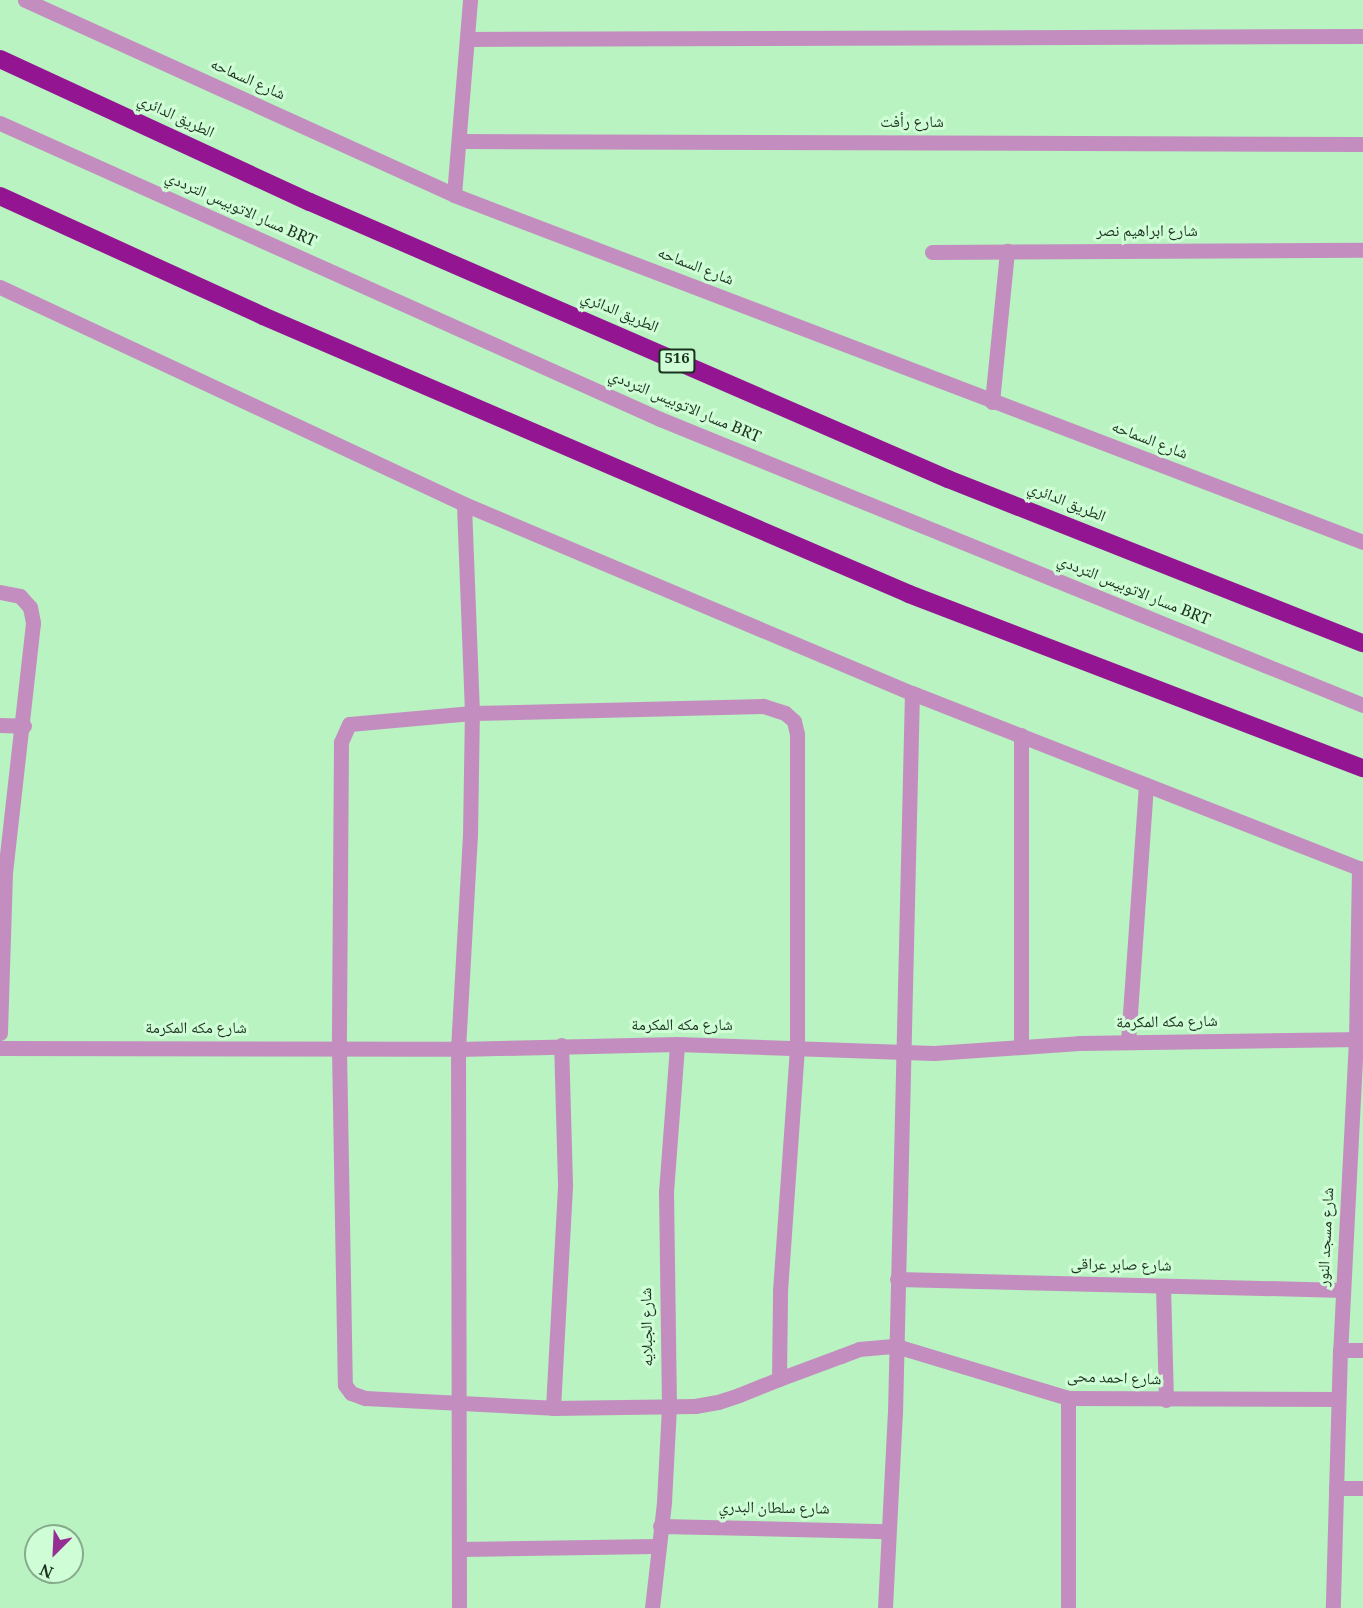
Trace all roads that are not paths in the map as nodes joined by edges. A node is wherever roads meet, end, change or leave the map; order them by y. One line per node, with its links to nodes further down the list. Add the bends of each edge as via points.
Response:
1 (25, 0): 9 (street, شارع السماحه)
2 (470, 0): 4 (street)
3 (1363, 36): 4 (street)
4 (468, 39): 7 (street)
5 (0, 59): 19 (highway, الطريق الدائري / 516, via 310,202 937,474)
6 (0, 123): 21 (street, مسار الاتوبيس الترددي BRT, via 660,419)
7 (461, 141): 8 (street, شارع رأفت); 9 (street)
8 (1363, 144)
9 (454, 195): 15 (street, شارع السماحه)
10 (0, 196): 26 (highway, via 263,316 909,594)
11 (1363, 250): 12 (street, شارع ابراهيم نصر)
12 (1007, 251): 13 (street, شارع ابراهيم نصر); 15 (street)
13 (932, 252)
14 (0, 287): 16 (street)
15 (992, 402): 17 (street, شارع السماحه)
16 (464, 504): 20 (street); 22 (street)
17 (1363, 542)
18 (0, 591): 24 (street, via 20,596 30,607 32,658)
19 (1363, 643)
20 (912, 693): 25 (street); 38 (street)
21 (1363, 705)
22 (472, 713): 33 (street, via 764,706 786,713 794,721); 36 (street, via 359,720 344,732); 37 (street, via 470,835)
23 (0, 725): 24 (street)
24 (24, 726): 28 (street, via 5,873)
25 (1021, 735): 27 (street); 35 (street)
26 (1363, 768)
27 (1146, 784): 29 (street, شارع مسجد النور, via 1359,868); 30 (street)
28 (0, 1033)
29 (1360, 1039): 30 (street, شارع مكه المكرمة); 39 (street, شارع مسجد النور)
30 (1128, 1042): 35 (street, شارع مكه المكرمة)
31 (677, 1044): 32 (street, شارع مكه المكرمة); 33 (street, شارع مكه المكرمة); 51 (street, شارع الجبلايه, via 666,1192)
32 (561, 1045): 37 (street, شارع مكه المكرمة); 52 (street, via 565,1184)
33 (797, 1046): 38 (street, شارع مكه المكرمة); 46 (street, via 780,1291)
34 (0, 1047): 36 (street, شارع مكه المكرمة)
35 (1021, 1047): 38 (street, شارع مكه المكرمة)
36 (339, 1049): 37 (street, شارع مكه المكرمة); 50 (street, via 345,1385 351,1393 365,1398)
37 (458, 1049): 50 (street)
38 (905, 1052): 40 (street)
39 (1356, 1195): 42 (street, شارع مسجد النور)
40 (897, 1279): 41 (street, شارع صابر عراقى); 43 (street)
41 (1163, 1286): 42 (street, شارع صابر عراقى); 49 (street)
42 (1343, 1290): 44 (street, شارع مسجد النور)
43 (896, 1346): 46 (street, via 859,1349); 47 (street, شارع احمد محى); 56 (street)
44 (1340, 1350): 45 (street); 48 (street, شارع مسجد النور)
45 (1363, 1350)
46 (779, 1379): 51 (street, via 718,1402)
47 (1068, 1398): 49 (street, شارع احمد محى); 62 (street)
48 (1338, 1399): 49 (street, شارع احمد محى); 53 (street, شارع مسجد النور)
49 (1166, 1400)
50 (460, 1404): 52 (street); 58 (street)
51 (669, 1406): 52 (street); 55 (street, شارع الجبلايه)
52 (553, 1408)
53 (1336, 1488): 54 (street); 63 (street, شارع مسجد النور)
54 (1363, 1488)
55 (660, 1526): 56 (street, شارع سلطان البدري); 57 (street, شارع الجبلايه)
56 (888, 1531): 61 (street)
57 (656, 1546): 58 (street); 60 (street, شارع الجبلايه)
58 (460, 1548): 59 (street)
59 (459, 1608)
60 (652, 1608)
61 (885, 1608)
62 (1068, 1608)
63 (1333, 1608)

